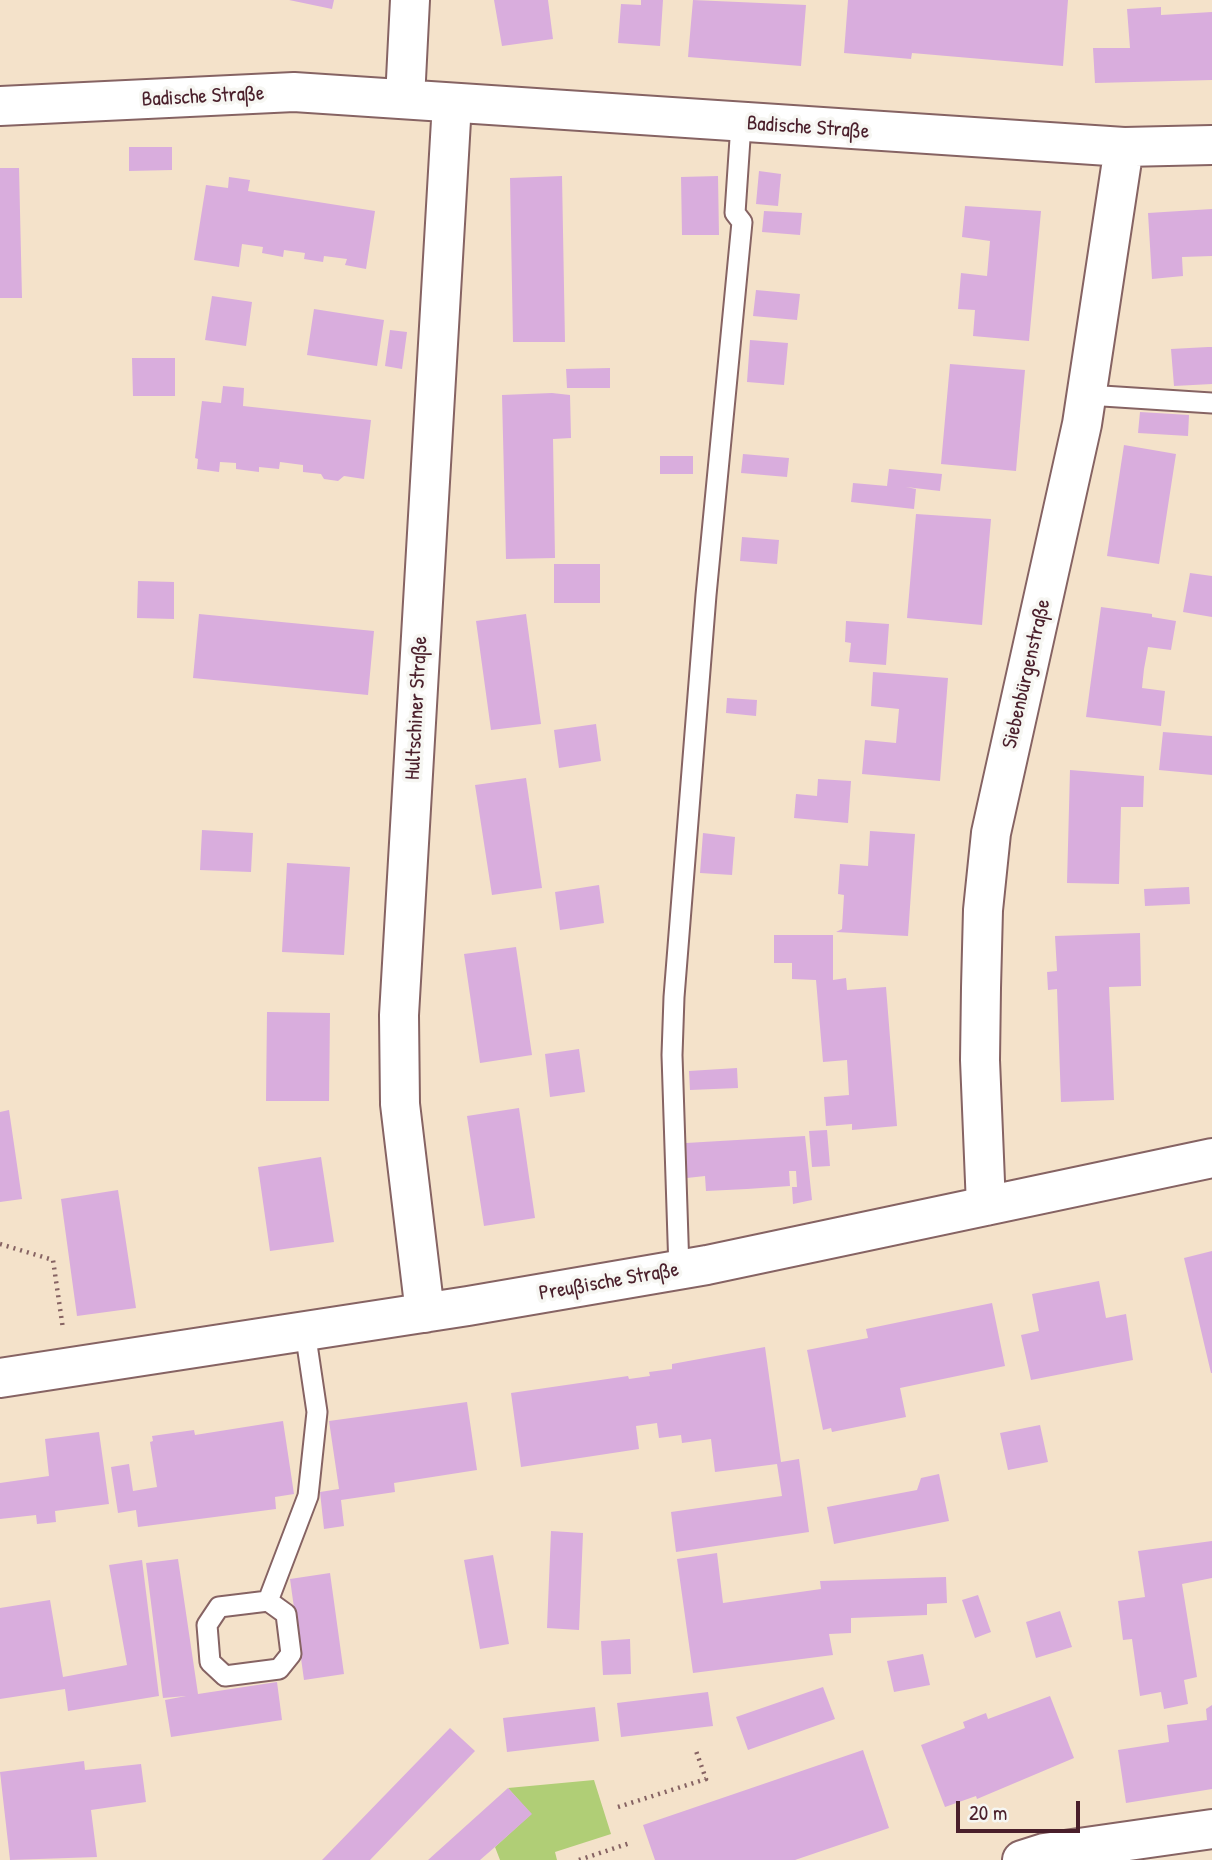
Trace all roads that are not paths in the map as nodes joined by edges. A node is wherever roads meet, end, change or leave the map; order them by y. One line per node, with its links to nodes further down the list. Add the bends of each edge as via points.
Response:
1 (410, 0): 2 (street)
2 (405, 99): 3 (street, Badische Straße); 4 (street, Badische Straße, via 293,92)
3 (452, 103): 5 (street, Badische Straße); 13 (street, Hultschiner Straße, via 399,1015 400,1104)
4 (0, 106)
5 (741, 124): 7 (street, Badische Straße); 12 (lane, via 735,213 742,222 674,997)
6 (1212, 145): 7 (street, Badische Straße)
7 (1124, 147): 8 (street, Siebenbürgenstraße)
8 (1087, 395): 9 (lane); 11 (street, Siebenbürgenstraße, via 992,833 983,910 981,988)
9 (1212, 403)
10 (1212, 1158): 11 (street, Preußische Straße)
11 (986, 1206): 12 (street, Preußische Straße)
12 (679, 1270): 13 (street, Preußische Straße)
13 (425, 1313): 14 (street, Preußische Straße)
14 (305, 1331): 15 (street, Preußische Straße); 16 (lane, via 317,1412 308,1496)
15 (0, 1378)
16 (268, 1601): 16 (lane, via 219,1607 207,1625 210,1662 225,1676 279,1670 290,1654 286,1614)
17 (1212, 1829): 18 (street)
18 (1022, 1860)

